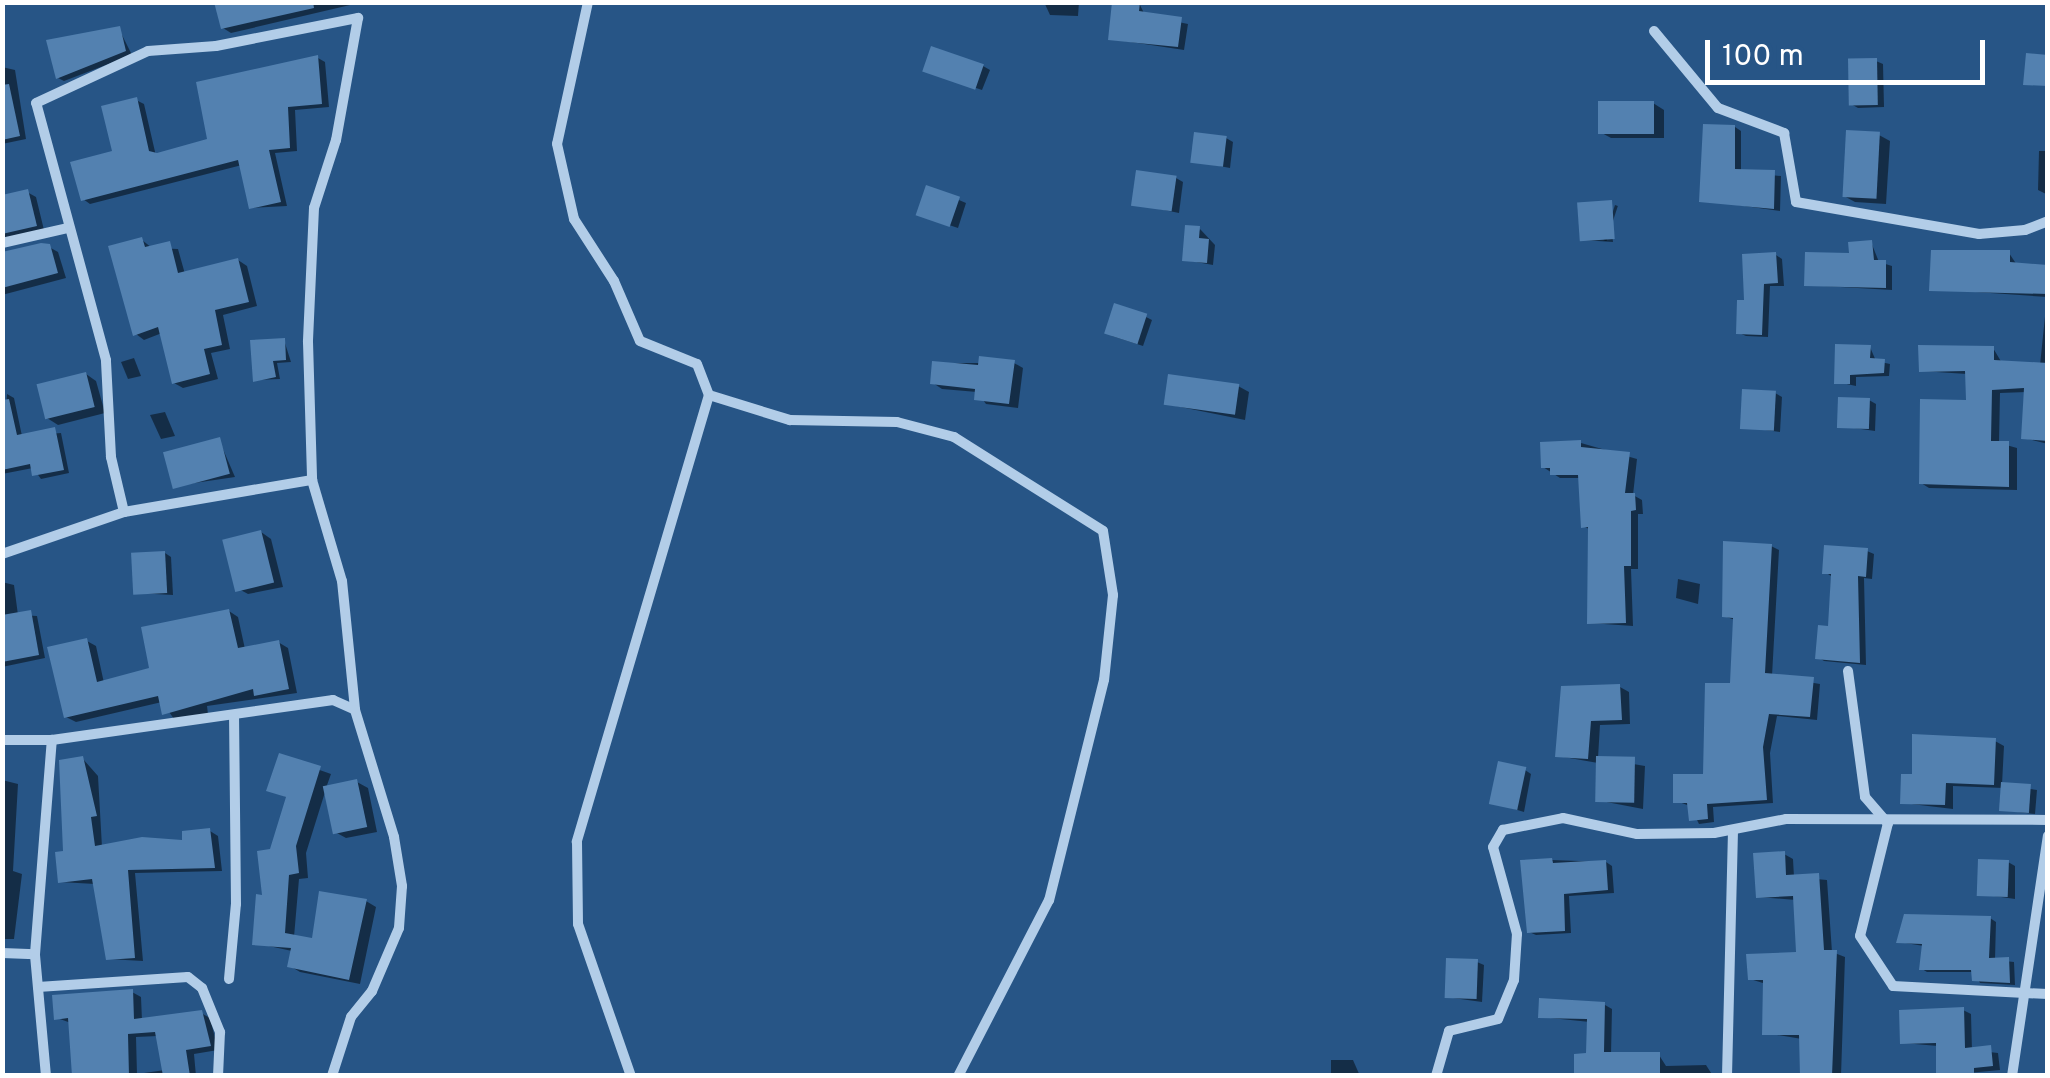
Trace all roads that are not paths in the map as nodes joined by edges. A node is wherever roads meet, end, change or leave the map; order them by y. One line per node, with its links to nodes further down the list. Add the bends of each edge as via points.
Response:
1 (588, 2): 6 (street, via 557,144 574,219 614,281 640,342 696,364)
2 (1654, 31): 3 (street, via 1718,108 1784,133 1796,202 1979,234)
3 (2048, 221)
4 (68, 228): 5 (street); 7 (street, via 36,103 148,51 216,46 358,18 336,140 314,208 308,342); 8 (street, via 106,360 110,457)
5 (2, 243)
6 (709, 395): 28 (street, via 577,842 578,924); 29 (street, via 790,420 897,422 954,437 1104,531 1113,595 1104,680 1049,900)
7 (312, 480): 8 (street); 11 (street, via 342,581)
8 (124, 512): 9 (street)
9 (2, 554)
10 (1848, 671): 16 (street, via 1865,797)
11 (355, 710): 12 (street, via 333,700); 27 (street, via 402,886 398,928 372,991 351,1016)
12 (234, 716): 14 (street); 21 (street, via 236,904)
13 (2, 740): 14 (street)
14 (52, 740): 20 (street)
15 (2048, 820): 16 (street)
16 (1888, 823): 17 (street, via 1786,819); 23 (street, via 1860,936 1892,986)
17 (1733, 830): 30 (street, via 1637,834 1564,818 1536,819 1494,837 1516,934 1514,980 1498,1019 1449,1032); 31 (street)
18 (2048, 836): 23 (street)
19 (2, 953): 20 (street)
20 (35, 954): 22 (street)
21 (229, 978)
22 (38, 987): 25 (street); 26 (street, via 188,977 202,988 220,1032)
23 (2023, 994): 24 (street); 32 (street)
24 (2048, 994)
25 (46, 1076)
26 (218, 1076)
27 (332, 1076)
28 (630, 1076)
29 (958, 1076)
30 (1436, 1076)
31 (1726, 1076)
32 (2012, 1076)

